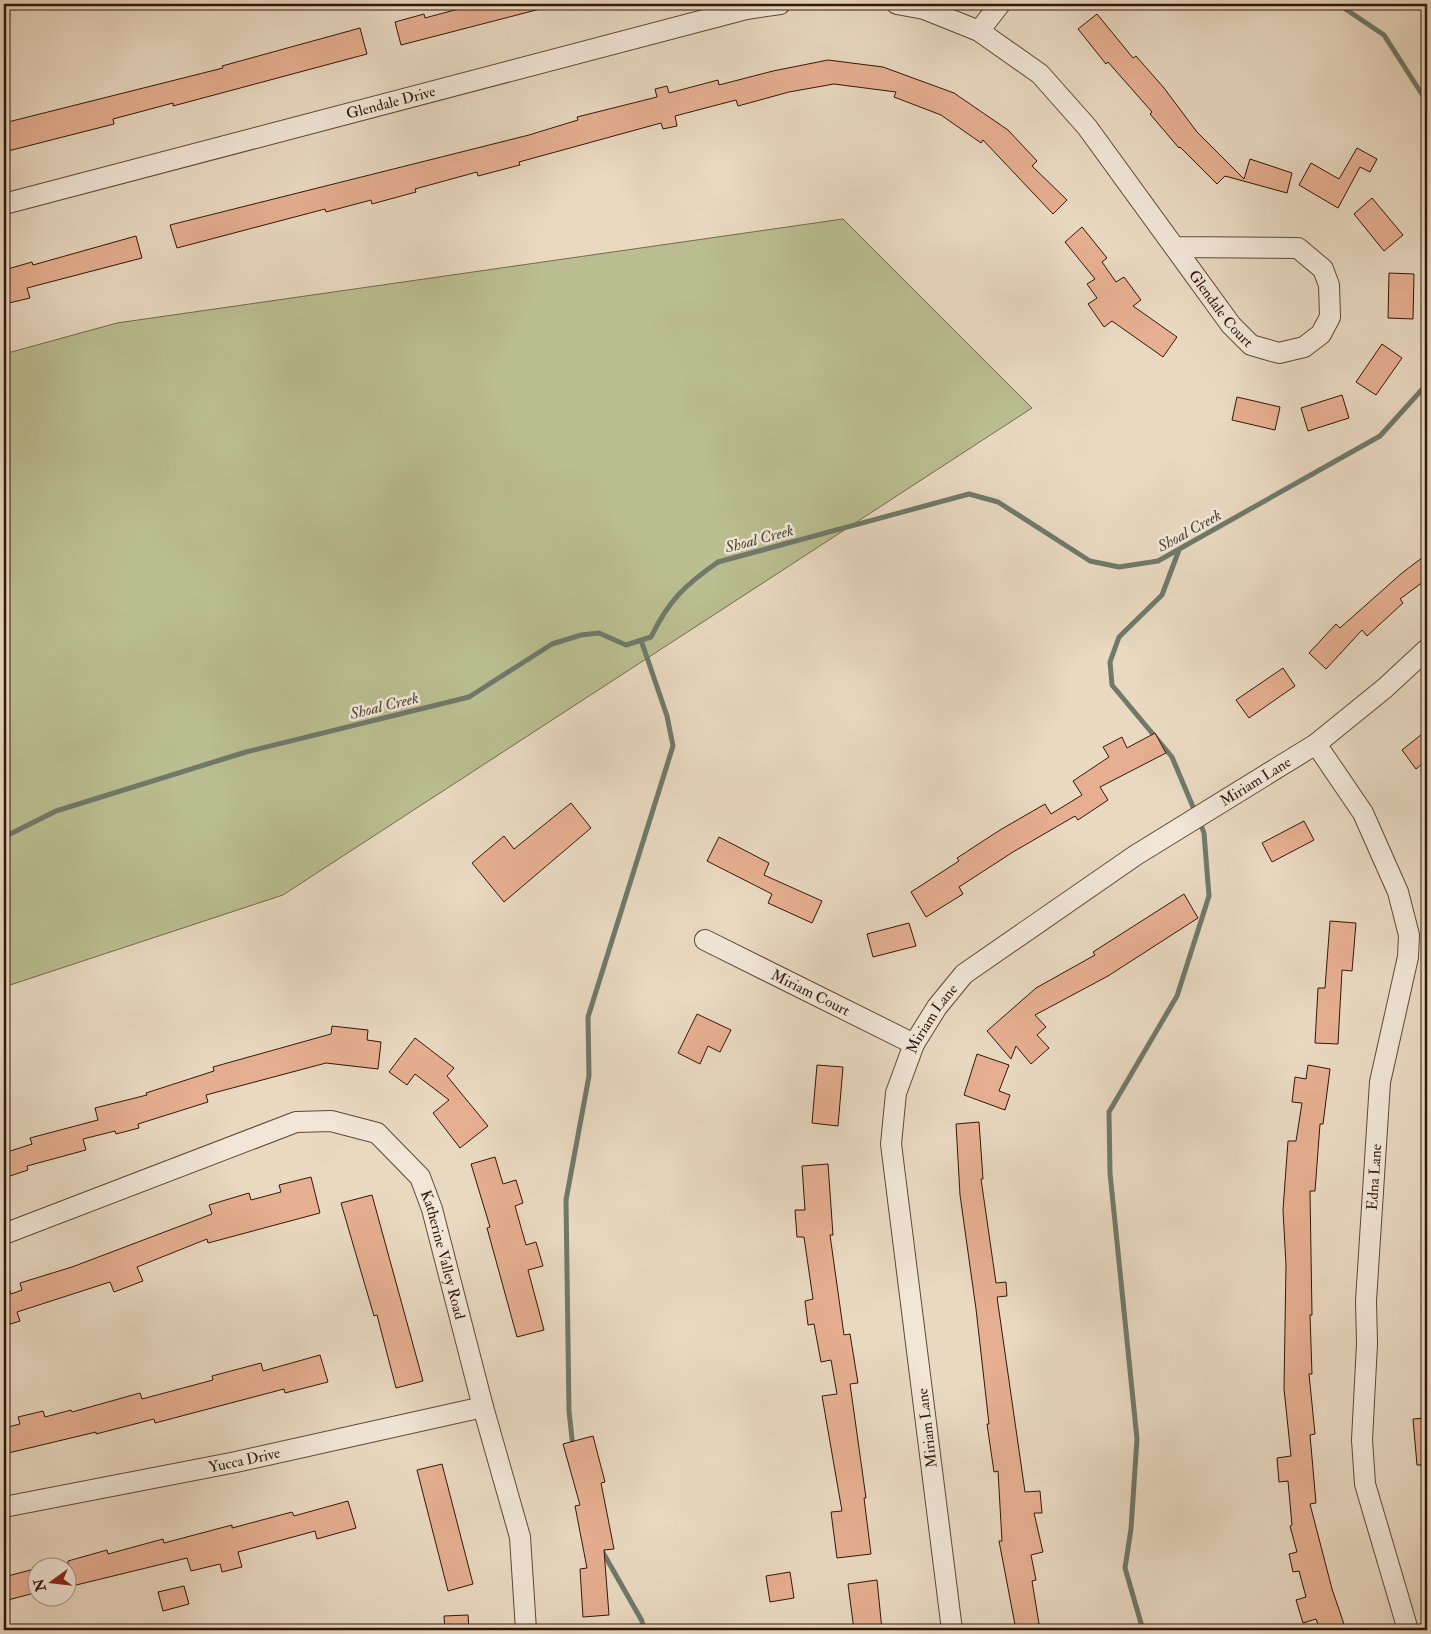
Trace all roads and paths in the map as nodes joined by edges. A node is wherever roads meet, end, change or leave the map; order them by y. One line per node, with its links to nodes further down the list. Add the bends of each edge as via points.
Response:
1 (780, 4): 5 (street, Glendale Drive, via 746,9)
2 (897, 4): 4 (street, via 924,9)
3 (1000, 4): 4 (street)
4 (979, 31): 6 (street, Glendale Court, via 1040,74 1087,127)
5 (4, 204)
6 (1175, 247): 6 (street, Glendale Court, via 1231,325 1251,345 1279,353 1304,347 1321,334 1330,317 1329,285 1323,269 1298,248)
7 (1427, 649): 8 (street, Miriam Lane)
8 (1316, 744): 10 (street, Miriam Lane, via 1136,856 964,974 937,1007); 16 (street, Edna Lane, via 1363,813 1398,892 1409,935 1408,957 1380,1082 1366,1301 1362,1440 1365,1484)
9 (705, 940): 10 (street, Miriam Court)
10 (914, 1044): 15 (street, Miriam Lane, via 896,1093 892,1144)
11 (4, 1234): 12 (street, Katherine Valley Road, via 296,1122 331,1121 377,1133 420,1177 432,1209)
12 (483, 1407): 13 (street, Yucca Drive, via 236,1462); 14 (street, Katherine Valley Road, via 520,1537)
13 (4, 1507)
14 (526, 1630)
15 (952, 1630)
16 (1408, 1630)

